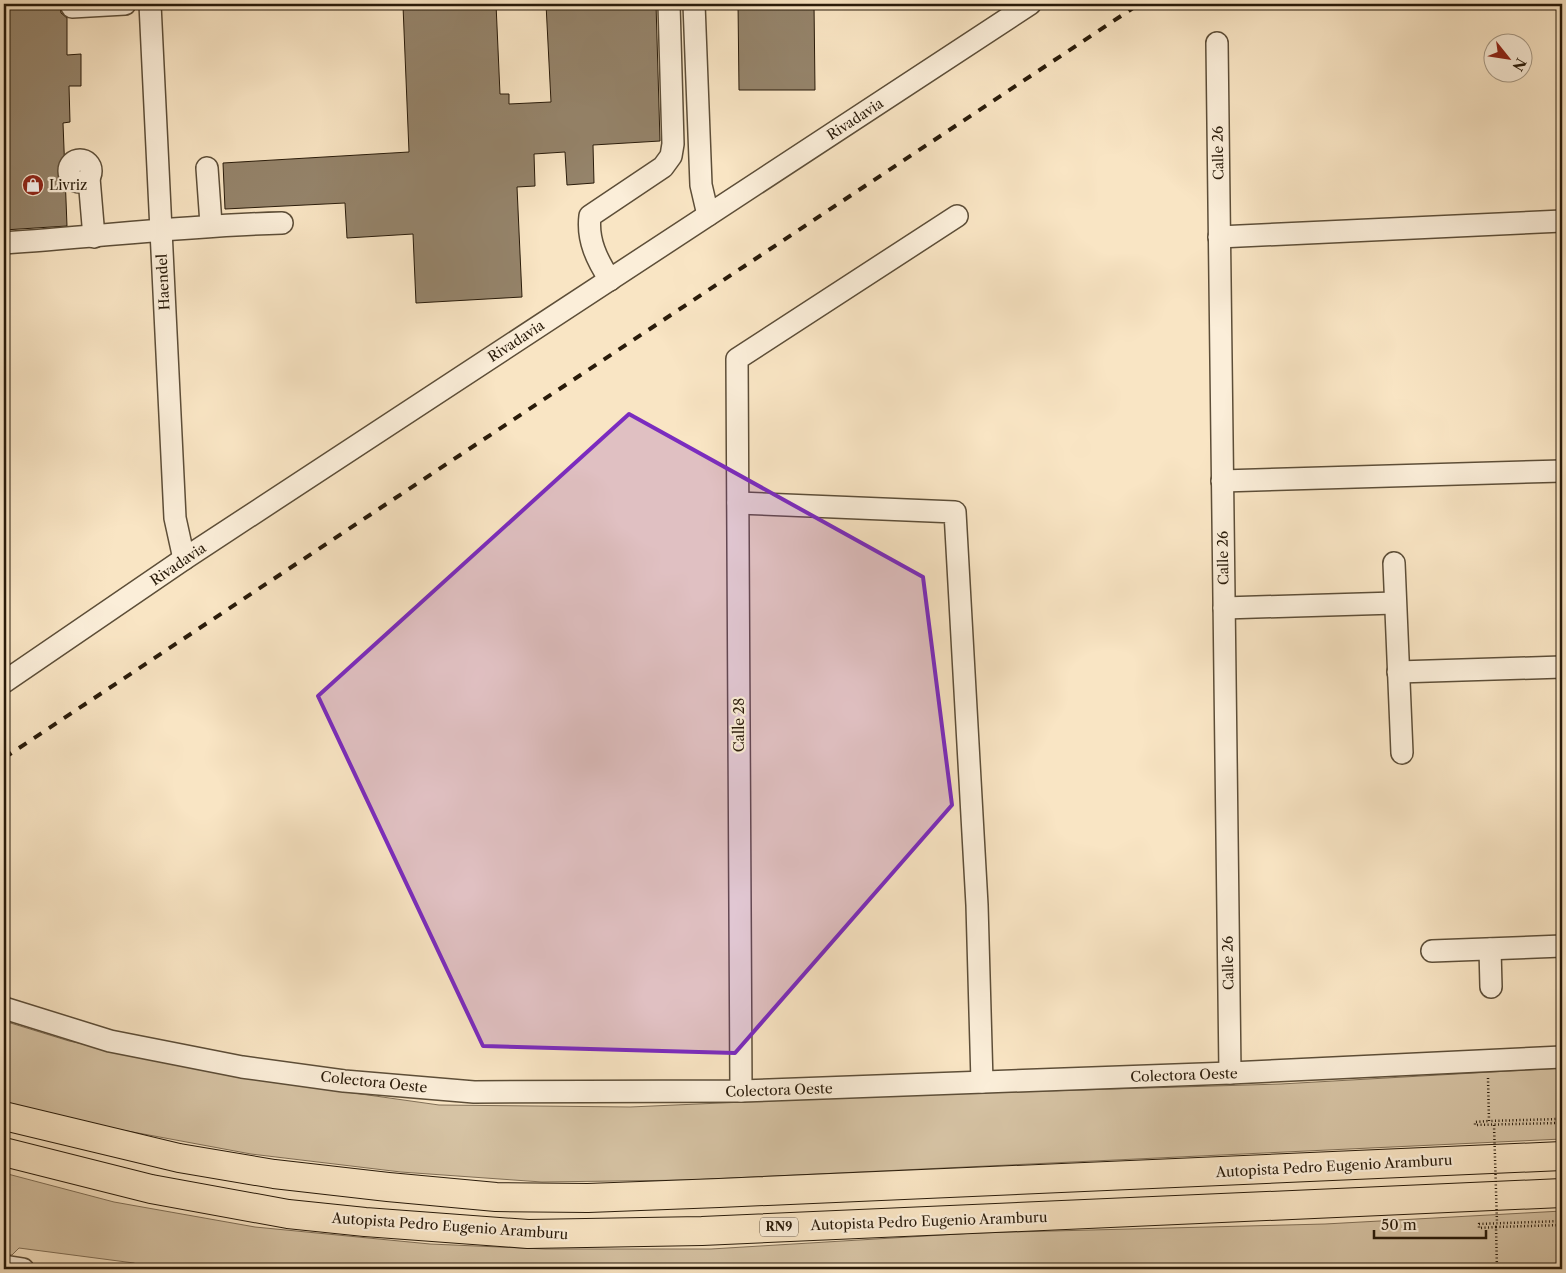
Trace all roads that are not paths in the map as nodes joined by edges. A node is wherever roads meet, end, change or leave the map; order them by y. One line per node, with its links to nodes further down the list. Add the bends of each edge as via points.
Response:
1 (125, 4): 6 (street)
2 (150, 4): 15 (street, Haendel)
3 (669, 4): 19 (street, via 672,156 663,167 590,216 588,228 592,248)
4 (694, 4): 10 (street, via 701,184)
5 (1030, 4): 10 (street, Rivadavia)
6 (72, 7)
7 (1217, 43): 17 (street, Calle 26)
8 (207, 168): 14 (street)
9 (89, 178): 16 (street)
10 (708, 215): 19 (street, Rivadavia)
11 (958, 216): 22 (street, Calle 28, via 737,359)
12 (1562, 221): 17 (street)
13 (282, 223): 14 (street)
14 (211, 224): 15 (street)
15 (161, 231): 16 (street); 23 (street, Haendel, via 175,518)
16 (94, 237): 18 (street)
17 (1219, 237): 21 (street, Calle 26)
18 (4, 243)
19 (610, 280): 23 (street, Rivadavia)
20 (1562, 471): 21 (street)
21 (1222, 481): 26 (street, Calle 26)
22 (738, 503): 38 (street, via 955,512 977,905); 39 (street, Calle 28)
23 (184, 560): 29 (street, Rivadavia)
24 (1394, 563): 25 (street)
25 (1396, 603): 26 (street); 28 (street)
26 (1224, 608): 37 (street, Calle 26)
27 (1562, 667): 28 (street)
28 (1398, 672): 30 (street)
29 (4, 682)
30 (1402, 753)
31 (1562, 946): 32 (street)
32 (1490, 949): 33 (street); 34 (street)
33 (1432, 951)
34 (1491, 987)
35 (4, 1008): 39 (street, Colectora Oeste, via 110,1041 344,1081 474,1092)
36 (1562, 1057): 37 (street, Colectora Oeste)
37 (1230, 1073): 38 (street, Colectora Oeste)
38 (982, 1082): 39 (street, Colectora Oeste)
39 (741, 1091)
40 (4, 1116): 42 (highway, Autopista Pedro Eugenio Aramburu, via 198,1162 340,1182 496,1197 588,1198 719,1193)
41 (4, 1152): 43 (highway, Autopista Pedro Eugenio Aramburu / RN9, via 151,1189 288,1214 528,1234 702,1231)
42 (1562, 1156)
43 (1562, 1193)
44 (4, 1266): 45 (street)
45 (23, 1269)

